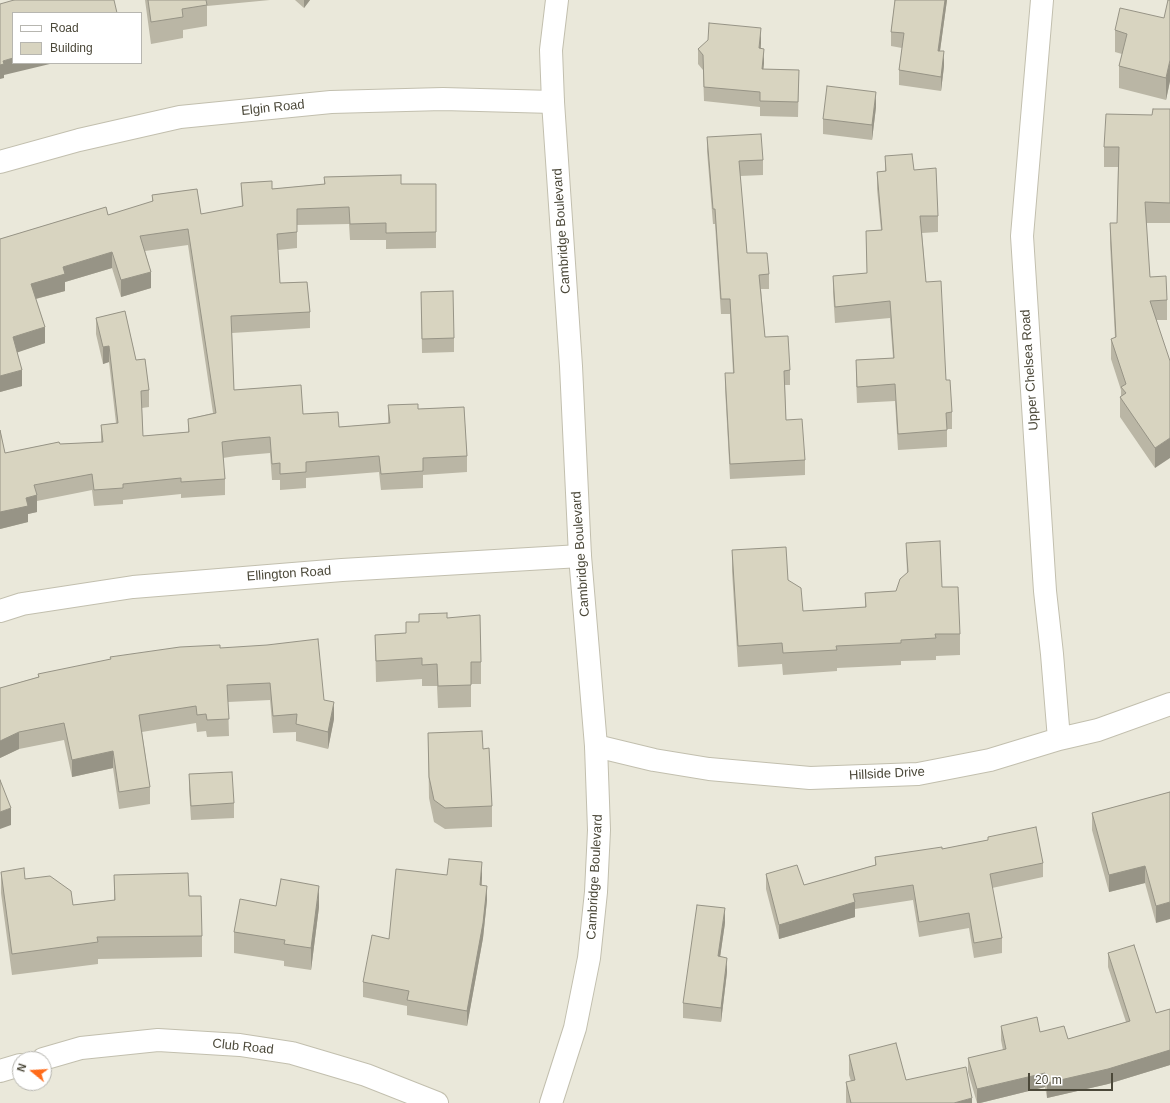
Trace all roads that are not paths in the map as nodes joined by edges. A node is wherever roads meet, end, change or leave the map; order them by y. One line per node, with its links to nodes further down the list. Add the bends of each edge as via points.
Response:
1 (557, 0): 3 (street, Cambridge Boulevard, via 552,50)
2 (1042, 0): 8 (street, Upper Chelsea Road, via 1022,236 1045,591)
3 (553, 102): 4 (street, Elgin Road, via 443,99 331,102 180,117 79,140); 5 (street, Cambridge Boulevard, via 571,366)
4 (0, 162)
5 (580, 556): 6 (street, Ellington Road, via 342,570 140,586 22,604); 9 (street, Cambridge Boulevard)
6 (0, 611)
7 (1170, 704): 8 (street, Hillside Drive, via 1098,730)
8 (1059, 739): 9 (street, Hillside Drive, via 990,760 918,774 810,778 710,769 654,760)
9 (596, 746): 14 (street, Cambridge Boulevard, via 599,830 590,958 575,1028)
10 (52, 1056): 13 (street, Club Road, via 81,1048 158,1040 240,1046 292,1053 366,1076)
11 (12, 1067): 12 (street)
12 (0, 1071)
13 (437, 1103)
14 (551, 1103)

